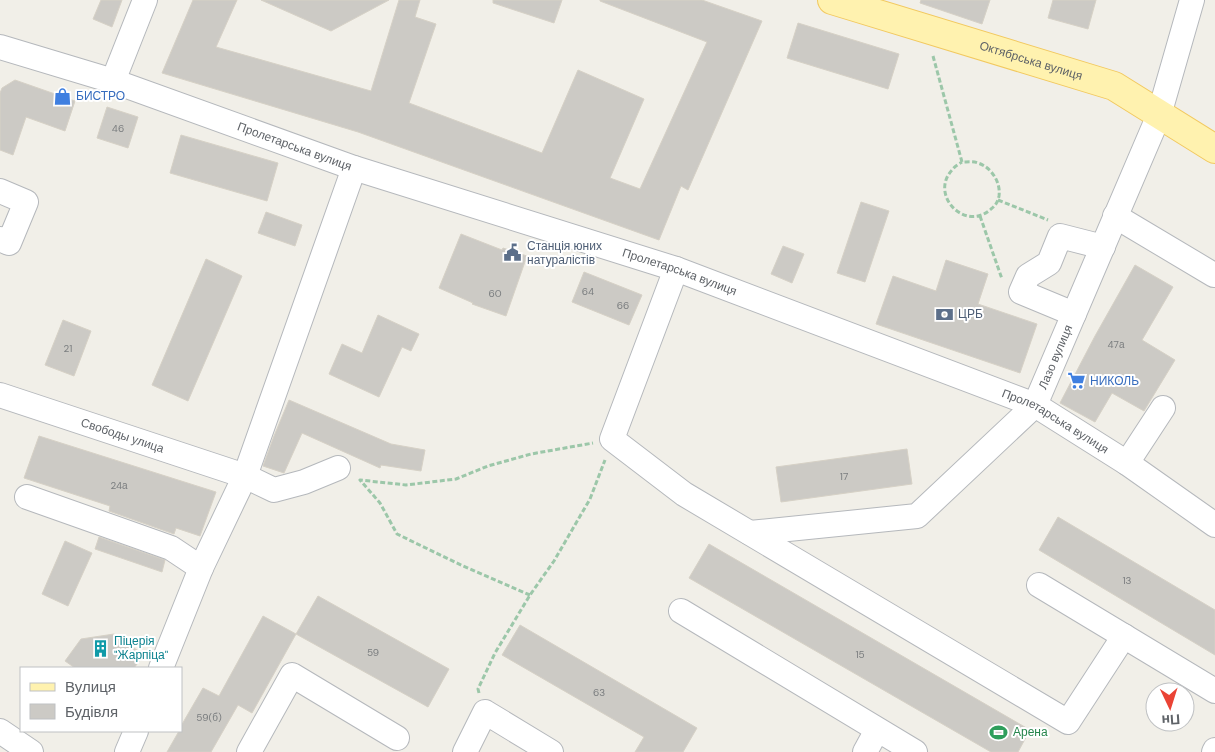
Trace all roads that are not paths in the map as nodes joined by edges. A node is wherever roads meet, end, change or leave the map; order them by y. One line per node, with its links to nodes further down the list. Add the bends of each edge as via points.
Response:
1 (145, 0): 5 (street)
2 (832, 0): 6 (main road, Октябрська вулиця, via 1114,86)
3 (1192, 0): 6 (street, Лазо вулиця)
4 (0, 47): 5 (street, Пролетарська вулиця)
5 (113, 81): 8 (street, Пролетарська вулиця)
6 (1159, 115): 7 (main road, Октябрська вулиця); 10 (street, Лазо вулиця)
7 (1215, 149)
8 (354, 168): 13 (street, Пролетарська вулиця); 21 (street)
9 (0, 191): 11 (street, via 26,202 9,242)
10 (1115, 216): 12 (street, Лазо вулиця); 14 (street)
11 (0, 239)
12 (1103, 247): 15 (street, Лазо вулиця); 15 (street, via 1060,236 1049,263 1028,276 1021,292)
13 (676, 269): 17 (street, Пролетарська вулиця); 24 (street, via 612,440 684,494)
14 (1214, 275)
15 (1074, 314): 17 (street, Лазо вулиця)
16 (0, 395): 21 (street, Свободы улица)
17 (1035, 406): 19 (street, Пролетарська вулиця); 24 (street, Лазо вулиця, via 916,516)
18 (1163, 408): 19 (street)
19 (1127, 463): 23 (street, Пролетарська вулиця)
20 (338, 468): 21 (street, Свободы улица, via 274,490)
21 (245, 476): 25 (street)
22 (27, 497): 25 (street, via 171,548)
23 (1215, 525)
24 (750, 534): 28 (street, via 1068,722)
25 (200, 568): 29 (street)
26 (1040, 585): 28 (street)
27 (681, 611): 32 (street)
28 (1124, 636): 30 (street)
29 (161, 667)
30 (1215, 691)
31 (0, 730): 35 (street)
32 (877, 730): 40 (street); 41 (street)
33 (136, 732): 36 (street)
34 (397, 738): 37 (street, via 292,675)
35 (31, 752)
36 (127, 752)
37 (249, 752)
38 (465, 752): 39 (street, via 485,712)
39 (551, 752)
40 (865, 752)
41 (915, 752)

